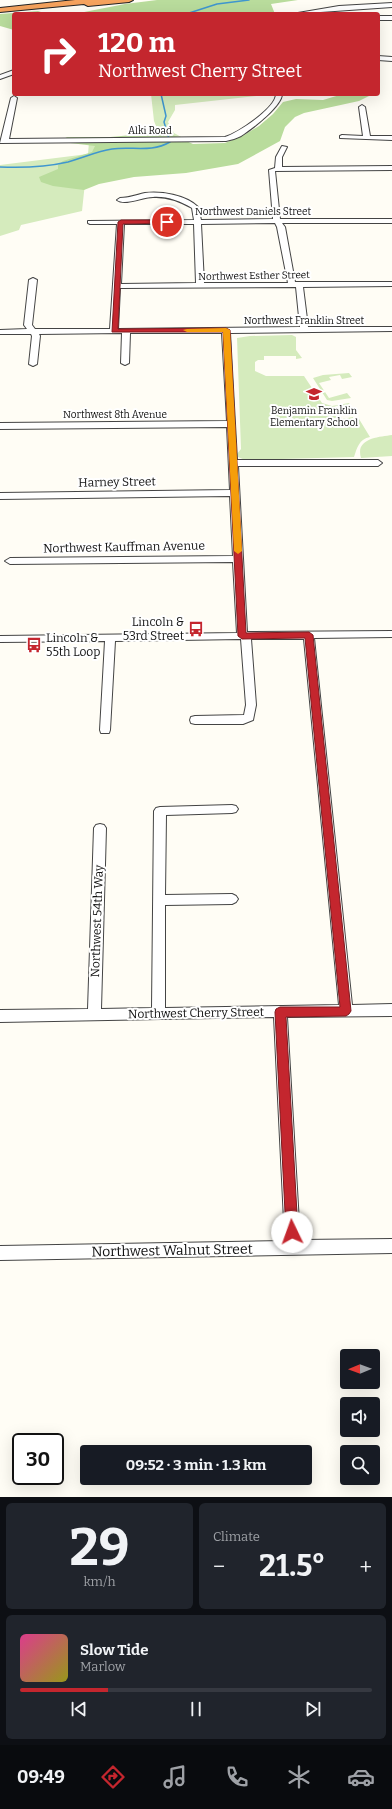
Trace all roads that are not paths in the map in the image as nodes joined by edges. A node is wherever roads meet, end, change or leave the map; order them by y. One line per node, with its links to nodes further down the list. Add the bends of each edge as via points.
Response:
1 (99, 0): 3 (highway)
2 (130, 0): 3 (highway)
3 (43, 2): 4 (highway); 6 (highway)
4 (0, 4)
5 (392, 5): 7 (street)
6 (0, 10)
7 (310, 12)
8 (380, 18): 9 (street)
9 (392, 18)
10 (380, 58): 11 (street)
11 (392, 58)
12 (12, 73): 13 (street)
13 (0, 77)
14 (279, 96): 20 (street, Alki Road, via 277,104 238,136 226,139)
15 (14, 98): 20 (street)
16 (362, 107): 18 (street)
17 (342, 137): 18 (street)
18 (367, 138): 19 (street)
19 (392, 138)
20 (3, 141)
21 (284, 147): 23 (street, via 280,154)
22 (392, 168): 23 (street)
23 (279, 169): 25 (street, via 272,170)
24 (120, 200): 29 (street, via 150,195 170,197 195,207)
25 (277, 221): 26 (street, Northwest Daniels Street); 29 (street, Northwest Daniels Street); 31 (street, via 281,227)
26 (392, 221)
27 (90, 222): 28 (street, Northwest Daniels Street)
28 (121, 222): 29 (street, Northwest Daniels Street); 33 (street)
29 (198, 222): 34 (street)
30 (33, 280): 38 (street, via 28,325)
31 (296, 284): 32 (street, Northwest Esther Street); 34 (street, Northwest Esther Street); 37 (street)
32 (392, 284)
33 (116, 286): 34 (street, Northwest Esther Street); 39 (street)
34 (200, 286)
35 (392, 329): 37 (street, Northwest Franklin Street)
36 (226, 330): 37 (street, Northwest Franklin Street); 40 (street, Northwest Franklin Street); 44 (street)
37 (304, 330)
38 (34, 331): 39 (street, Northwest Franklin Street); 41 (street, Northwest Franklin Street); 43 (street, via 36,336)
39 (114, 331): 40 (street, Northwest Franklin Street)
40 (126, 331): 42 (street)
41 (0, 332)
42 (125, 363)
43 (33, 364)
44 (231, 424): 45 (street, Northwest 8th Avenue); 46 (street)
45 (0, 426)
46 (233, 463): 47 (street); 48 (street)
47 (378, 463)
48 (235, 493): 49 (street, Harney Street); 50 (street)
49 (0, 496)
50 (238, 559): 51 (street, Northwest Kauffman Avenue); 54 (street)
51 (10, 561)
52 (392, 634): 53 (street)
53 (309, 635): 54 (street); 64 (street)
54 (244, 636): 55 (street); 57 (street, via 251,705 249,717 243,720)
55 (110, 638): 56 (street); 58 (street)
56 (0, 639)
57 (195, 720)
58 (106, 730)
59 (232, 809): 62 (street, via 160,811)
60 (100, 828): 67 (street, Northwest 54th Way)
61 (232, 899): 62 (street)
62 (159, 900): 66 (street)
63 (392, 1010): 64 (street, Northwest Cherry Street)
64 (346, 1011): 65 (street, Northwest Cherry Street)
65 (280, 1012): 66 (street, Northwest Cherry Street); 70 (street)
66 (158, 1014): 67 (street, Northwest Cherry Street)
67 (94, 1015): 68 (street, Northwest Cherry Street)
68 (0, 1016)
69 (392, 1246): 70 (street, Northwest Walnut Street)
70 (293, 1248): 71 (street, Northwest Walnut Street)
71 (0, 1253)

